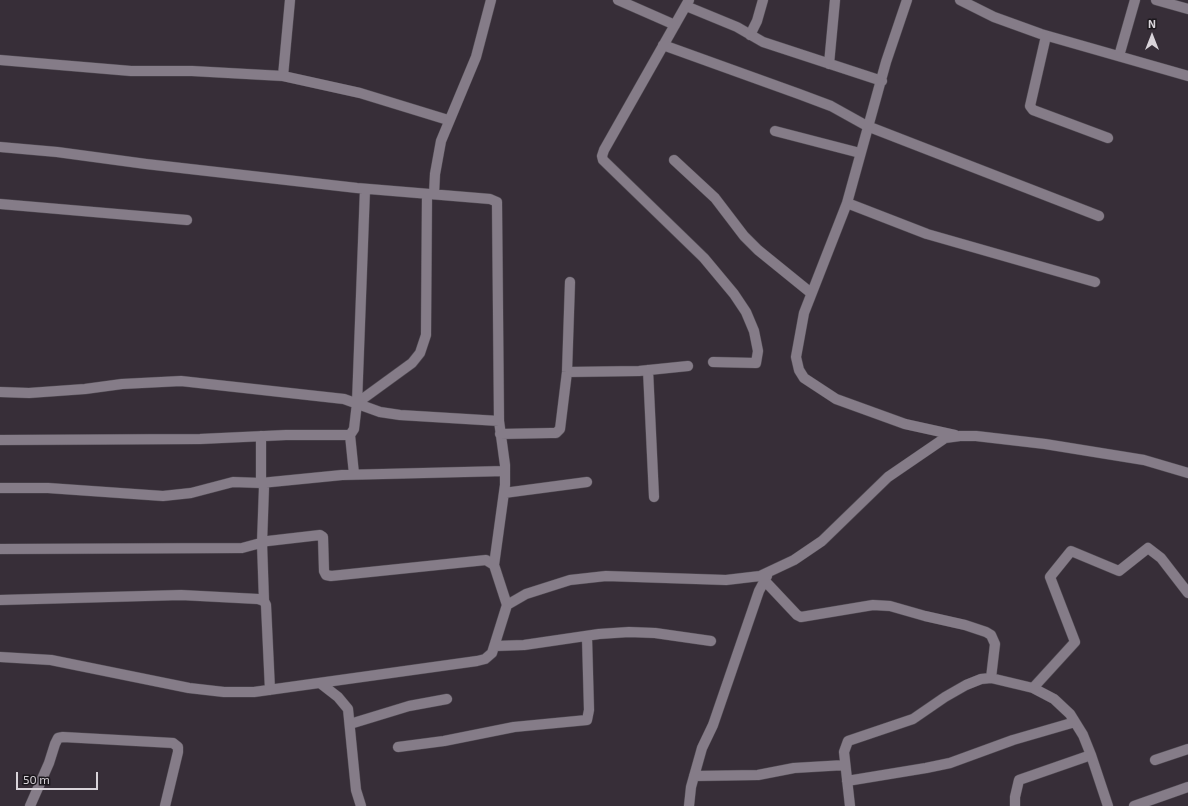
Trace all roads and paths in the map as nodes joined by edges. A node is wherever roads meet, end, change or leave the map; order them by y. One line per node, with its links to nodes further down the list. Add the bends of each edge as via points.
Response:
1 (290, 0): 19 (street)
2 (491, 0): 22 (street, via 476,57)
3 (618, 0): 12 (street)
4 (763, 0): 13 (street, via 757,22)
5 (835, 0): 18 (street)
6 (907, 0): 21 (street)
7 (960, 0): 14 (street, via 994,17)
8 (1136, 0): 16 (street)
9 (1156, 0): 11 (street)
10 (687, 3): 12 (street); 13 (street)
11 (1188, 9)
12 (675, 25): 15 (street)
13 (750, 35): 18 (street, via 763,42)
14 (1046, 36): 16 (street); 25 (street, via 1030,106 1033,110)
15 (663, 45): 23 (street, via 824,103); 38 (street, via 602,156 603,160 704,258 746,312 754,331 758,351 756,363)
16 (1119, 56): 20 (street)
17 (0, 60): 19 (street, via 131,71 192,71)
18 (829, 64): 21 (street)
19 (283, 76): 22 (street, via 360,93)
20 (1188, 76)
21 (882, 81): 23 (street)
22 (448, 120): 30 (street, via 437,156)
23 (867, 126): 27 (street); 33 (street)
24 (775, 131): 27 (street)
25 (1108, 138)
26 (0, 147): 29 (street)
27 (860, 153): 31 (street)
28 (674, 160): 37 (street, via 715,198 754,245)
29 (364, 189): 30 (street); 43 (street)
30 (430, 194): 43 (street, via 426,335 420,353 412,363); 44 (street, via 490,199 497,202)
31 (847, 203): 36 (street, via 927,234); 37 (street)
32 (0, 204): 34 (street)
33 (1099, 216)
34 (188, 220)
35 (570, 282): 41 (street)
36 (1095, 282)
37 (811, 293): 48 (street, via 804,313 796,357 804,378 836,399 861,409 905,424)
38 (713, 362)
39 (688, 366): 40 (street)
40 (648, 370): 41 (street); 57 (street)
41 (566, 372): 45 (street, via 560,429 556,433)
42 (0, 392): 43 (street, via 29,393 180,381 314,395)
43 (357, 403): 44 (street, via 380,412 400,415); 46 (street, via 354,429)
44 (499, 421): 45 (street)
45 (500, 434): 50 (street)
46 (350, 435): 47 (street); 52 (street)
47 (261, 436): 49 (street, via 200,439); 54 (street)
48 (960, 436): 51 (street, via 1083,450 1144,460); 61 (street, via 945,438 888,477 822,541)
49 (0, 440)
50 (505, 472): 52 (street); 56 (street)
51 (1188, 472)
52 (354, 474): 54 (street)
53 (587, 482): 56 (street)
54 (261, 483): 55 (street, via 233,482 184,494 163,496 63,488); 58 (street, via 264,487)
55 (0, 488)
56 (504, 493): 60 (street)
57 (654, 497)
58 (262, 543): 59 (street, via 242,548); 60 (street, via 320,535 323,537 324,571 331,576 486,560); 64 (street)
59 (0, 548)
60 (494, 565): 65 (street)
61 (764, 576): 65 (street, via 726,580 606,576 570,580 526,594); 70 (street, via 796,615 801,617 873,605 890,606 965,624 986,632 991,635 995,644); 82 (street)
62 (1188, 593): 72 (street, via 1161,558 1148,548 1119,571 1071,551 1050,577 1075,642)
63 (0, 600): 64 (street, via 180,595)
64 (264, 601): 73 (street)
65 (507, 605): 68 (street)
66 (587, 637): 67 (street, via 629,632); 68 (street); 77 (street, via 587,720 514,727)
67 (711, 641)
68 (495, 646): 71 (street, via 485,659 477,661)
69 (0, 657): 73 (street, via 52,660 189,688 224,692)
70 (990, 678): 72 (street); 81 (street, via 966,685 913,719 848,742 844,752)
71 (320, 683): 73 (street); 76 (street, via 344,703 348,709)
72 (1033, 688): 75 (street, via 1054,699)
73 (270, 690)
74 (447, 700): 76 (street, via 408,706)
75 (1075, 722): 79 (street); 83 (street, via 1013,740 950,763)
76 (350, 724): 87 (street, via 356,790)
77 (398, 748)
78 (1188, 749): 80 (street)
79 (1091, 755): 90 (street, via 1019,780); 91 (street)
80 (1155, 760)
81 (845, 765): 82 (street, via 794,768 758,775); 83 (street)
82 (694, 776): 88 (street)
83 (847, 781): 89 (street)
84 (1188, 787): 92 (street)
85 (30, 806): 86 (street, via 58,738 83,737 173,744 178,747)
86 (165, 806)
87 (361, 806)
88 (689, 806)
89 (850, 806)
90 (1015, 806)
91 (1108, 806)
92 (1134, 806)

